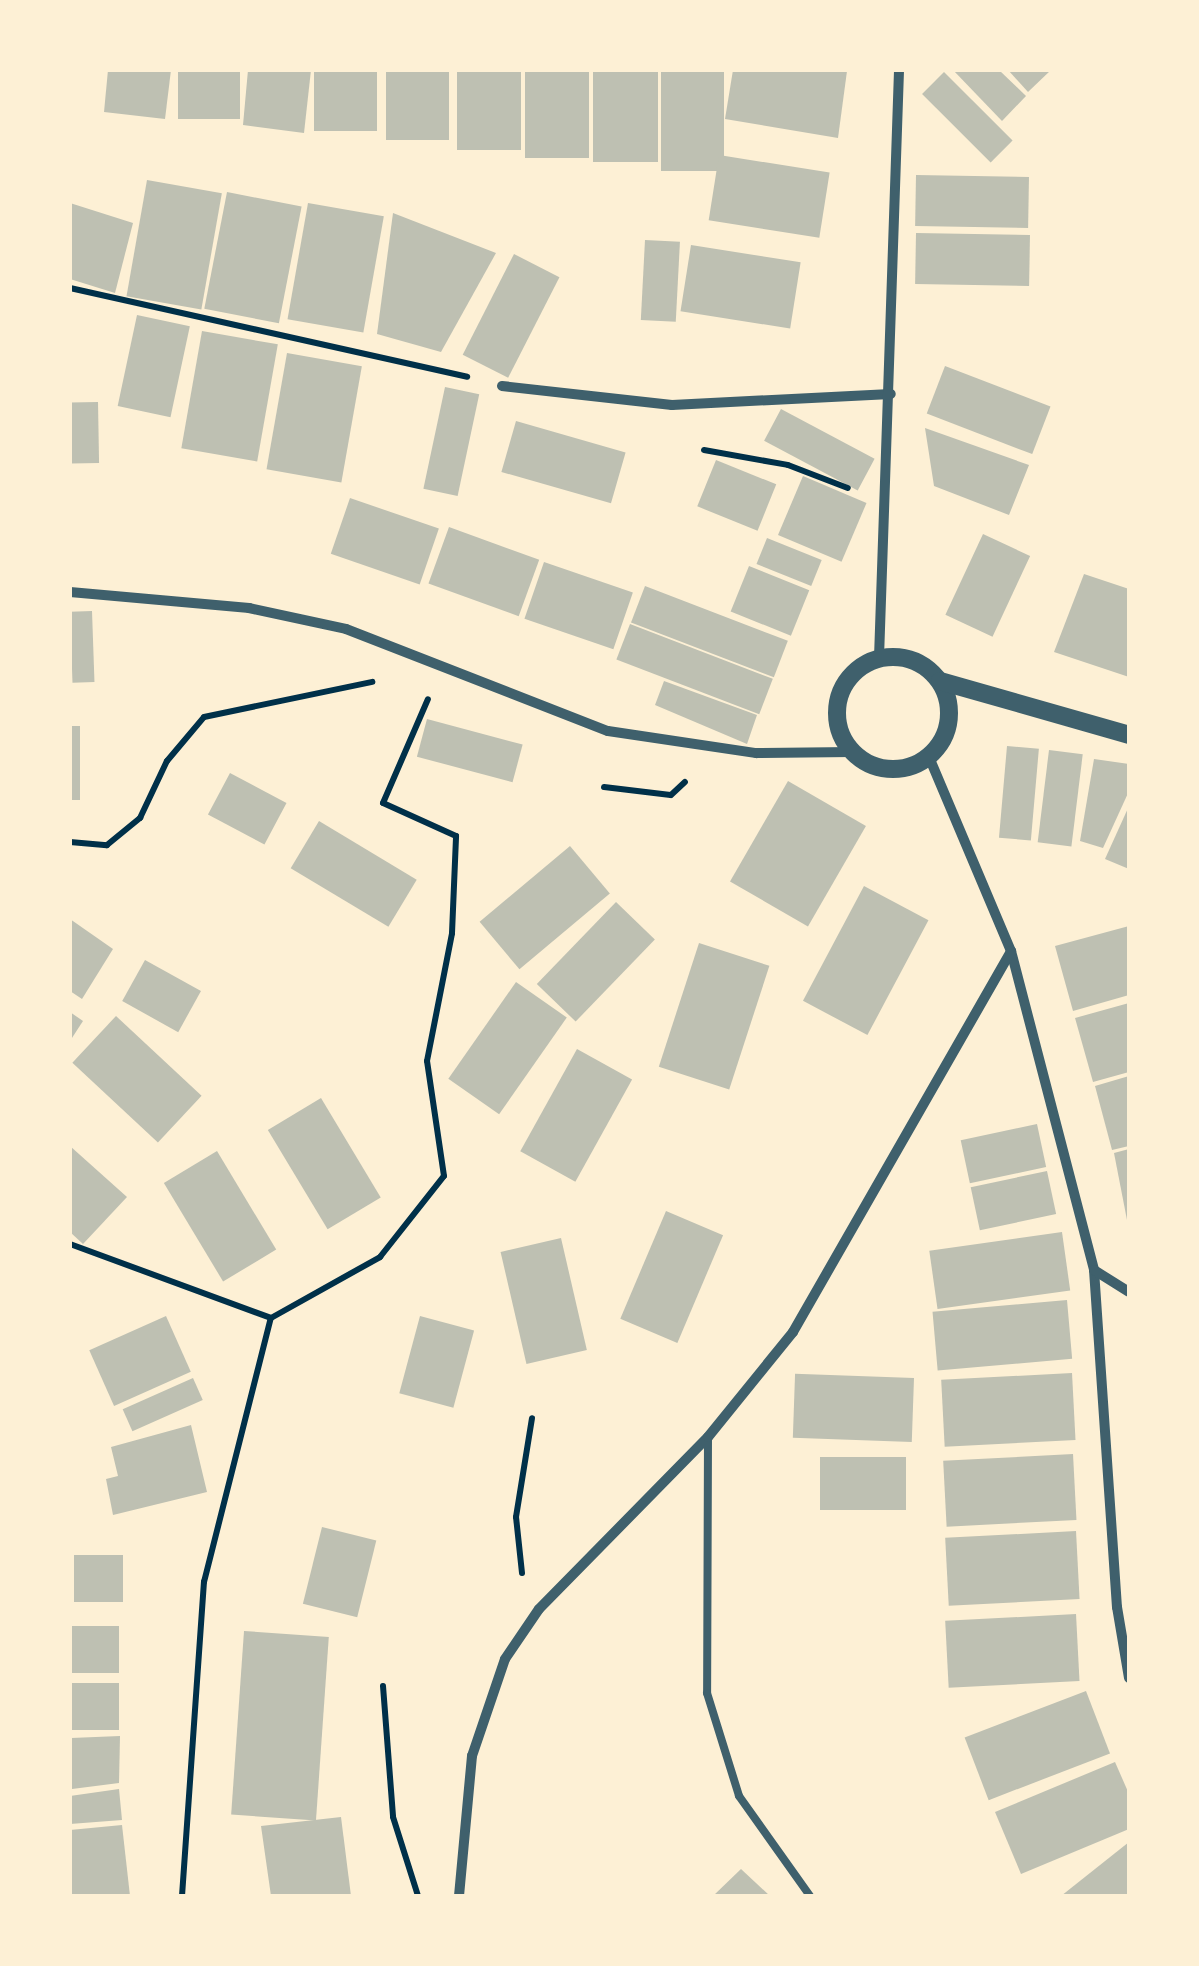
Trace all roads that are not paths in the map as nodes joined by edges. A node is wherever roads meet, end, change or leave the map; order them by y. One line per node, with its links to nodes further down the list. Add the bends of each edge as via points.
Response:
1 (899, 70): 3 (street)
2 (502, 386): 3 (street, via 672,405)
3 (891, 394): 5 (street)
4 (70, 592): 8 (street, via 249,608 346,629 608,731 709,749)
5 (879, 658): 6 (street, via 911,659); 8 (street, via 861,666 838,697 836,716)
6 (940, 681): 7 (street); 9 (street, via 948,727)
7 (1129, 735)
8 (852, 752): 9 (street, via 898,770)
9 (929, 757): 10 (street)
10 (1011, 951): 11 (street); 13 (street, via 793,1332)
11 (1094, 1270): 12 (street); 14 (street)
12 (1129, 1292)
13 (708, 1437): 17 (street, via 528,1624 482,1713); 18 (lane, via 706,1694 739,1796)
14 (1116, 1607): 15 (street); 16 (street)
15 (1129, 1614)
16 (1129, 1678)
17 (459, 1896)
18 (810, 1896)

